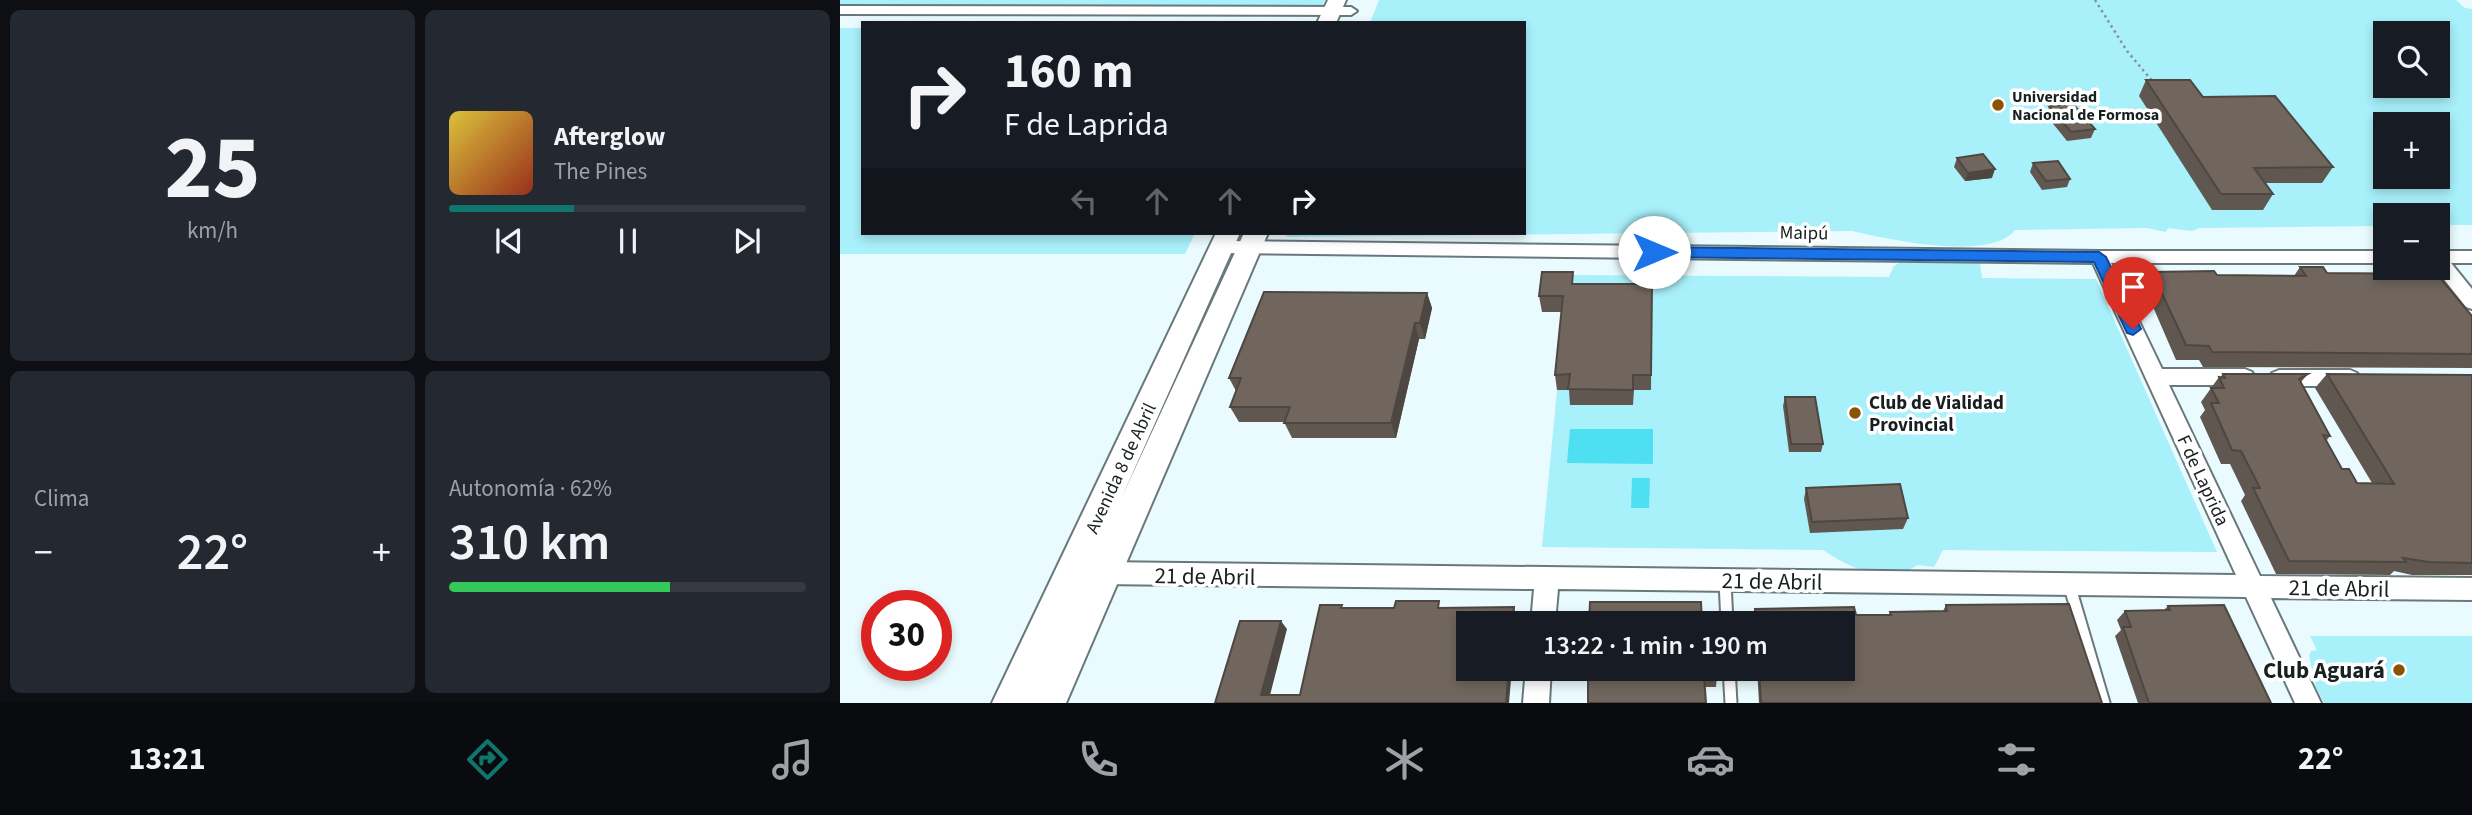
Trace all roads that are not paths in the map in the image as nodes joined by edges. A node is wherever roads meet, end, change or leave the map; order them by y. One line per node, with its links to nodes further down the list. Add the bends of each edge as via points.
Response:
1 (840, 10): 2 (street)
2 (1341, 11)
3 (1239, 240): 4 (street, Maipú); 12 (main road, Avenida 8 de Abril); 13 (main road, Avenida 8 de Abril)
4 (2099, 257): 5 (street, Maipú); 10 (street, F de Laprida)
5 (2373, 257)
6 (2472, 257): 7 (street)
7 (2450, 258)
8 (2450, 274): 9 (street)
9 (2472, 302)
10 (2155, 377): 11 (street); 17 (street, F de Laprida)
11 (2374, 378)
12 (1072, 572): 13 (street, 21 de Abril); 23 (main road, Avenida 8 de Abril)
13 (1106, 574): 14 (street, 21 de Abril); 24 (main road, Avenida 8 de Abril)
14 (1547, 579): 15 (street, 21 de Abril); 19 (street)
15 (1724, 580): 16 (street, 21 de Abril); 20 (lane)
16 (2069, 584): 17 (street, 21 de Abril); 27 (lane)
17 (2254, 587): 18 (street, 21 de Abril); 28 (street, F de Laprida)
18 (2472, 589)
19 (1544, 611)
20 (1726, 611)
21 (1538, 681): 25 (street)
22 (1730, 681): 26 (lane)
23 (1012, 703)
24 (1048, 703)
25 (1536, 703)
26 (1731, 703)
27 (2104, 703)
28 (2308, 703)

